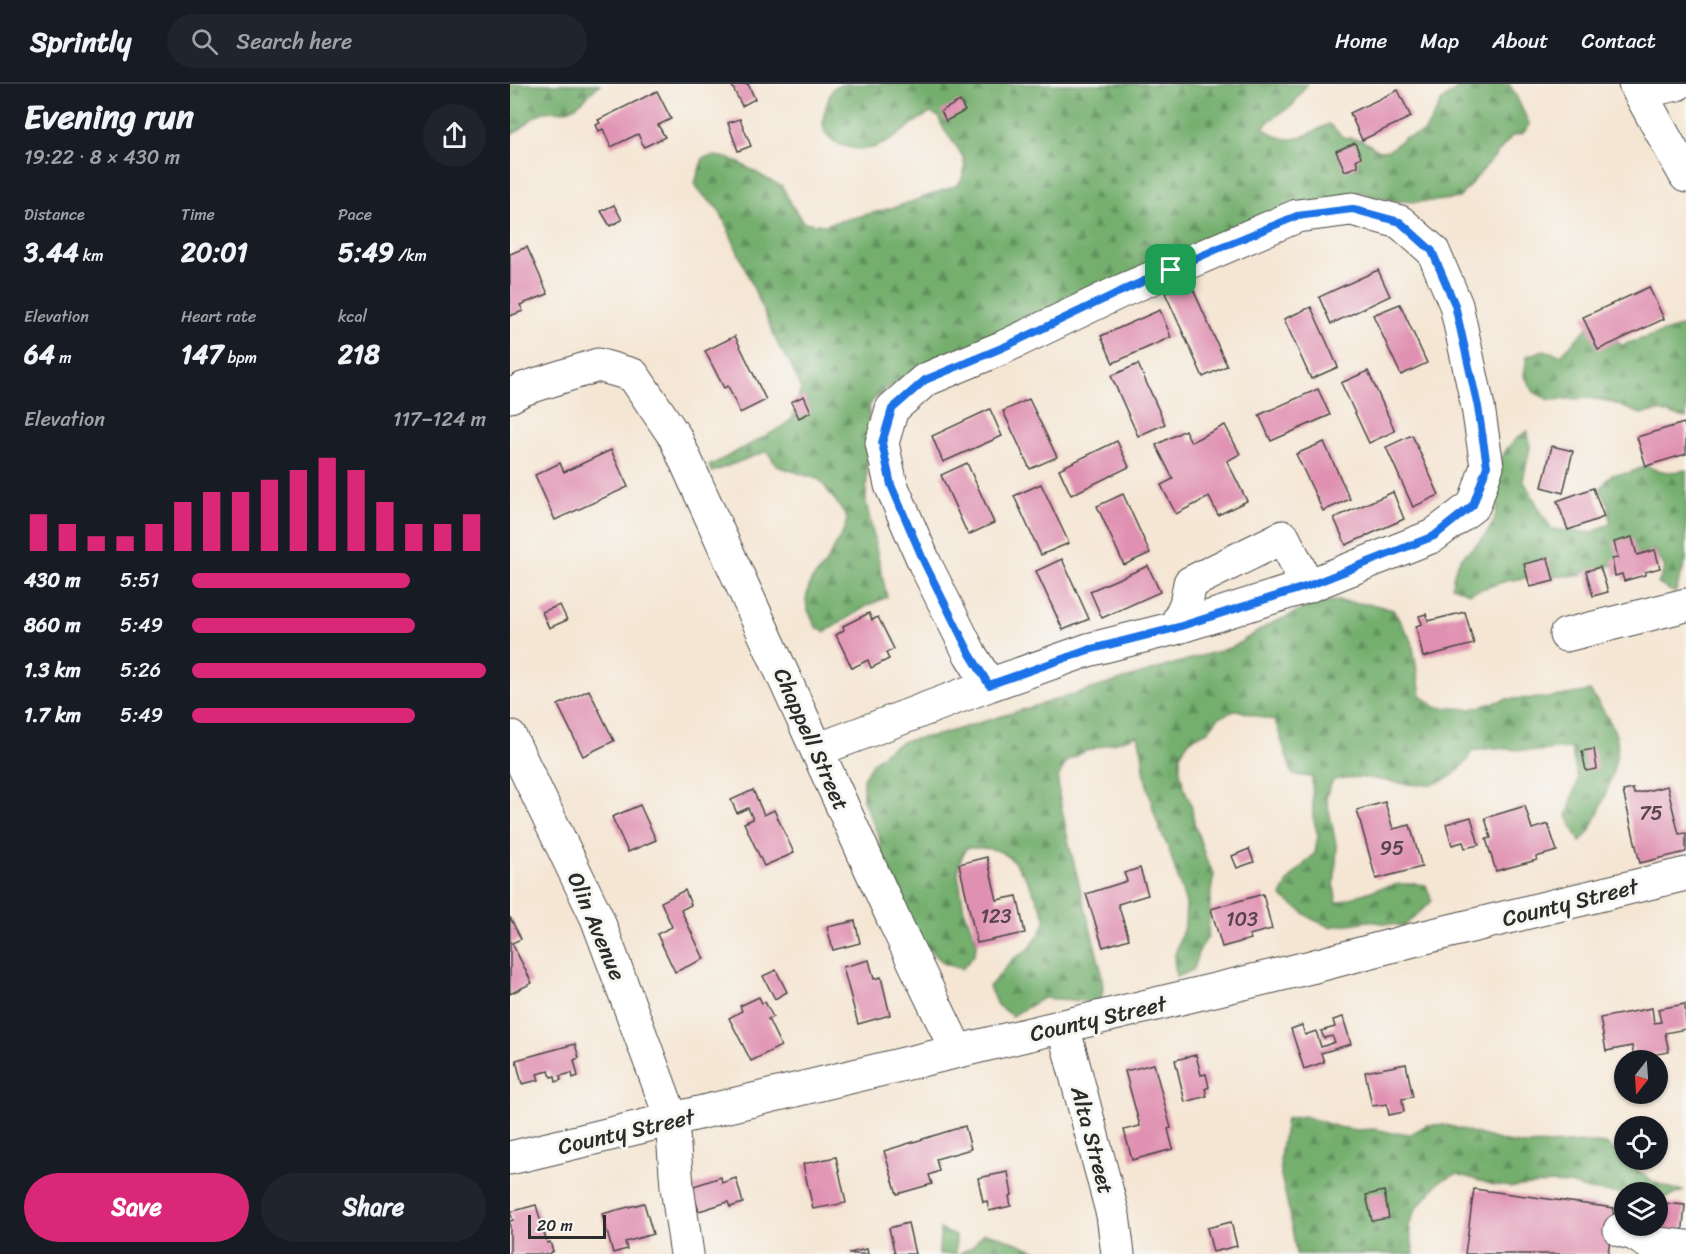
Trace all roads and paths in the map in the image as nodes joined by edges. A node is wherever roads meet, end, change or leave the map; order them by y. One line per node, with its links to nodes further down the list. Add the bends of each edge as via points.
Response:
1 (1677, 84): 2 (street)
2 (1637, 88): 3 (street)
3 (1686, 176)
4 (510, 396): 11 (street, Chappell Street, via 598,365 633,375 680,448)
5 (1308, 586): 7 (street); 7 (street, via 1283,537 1190,583); 9 (street, via 1434,536 1473,505 1487,466 1455,305 1432,251 1400,222 1352,209 1297,216 1213,251 925,380 892,409 882,443 891,485 925,564)
6 (1686, 605): 8 (street)
7 (1175, 628): 9 (street, via 1088,650)
8 (1566, 635)
9 (989, 685): 11 (street)
10 (510, 737): 15 (street, Olin Avenue, via 597,918)
11 (817, 750): 14 (street, Chappell Street)
12 (1686, 874): 13 (street, County Street)
13 (1063, 1026): 14 (street, County Street); 20 (street, Alta Street, via 1113,1215)
14 (957, 1051): 15 (street, County Street)
15 (672, 1120): 16 (street, County Street); 19 (street, Olin Avenue)
16 (510, 1158)
17 (1637, 1236): 18 (street, via 1649,1243)
18 (1686, 1247)
19 (687, 1254)
20 (1118, 1254)

